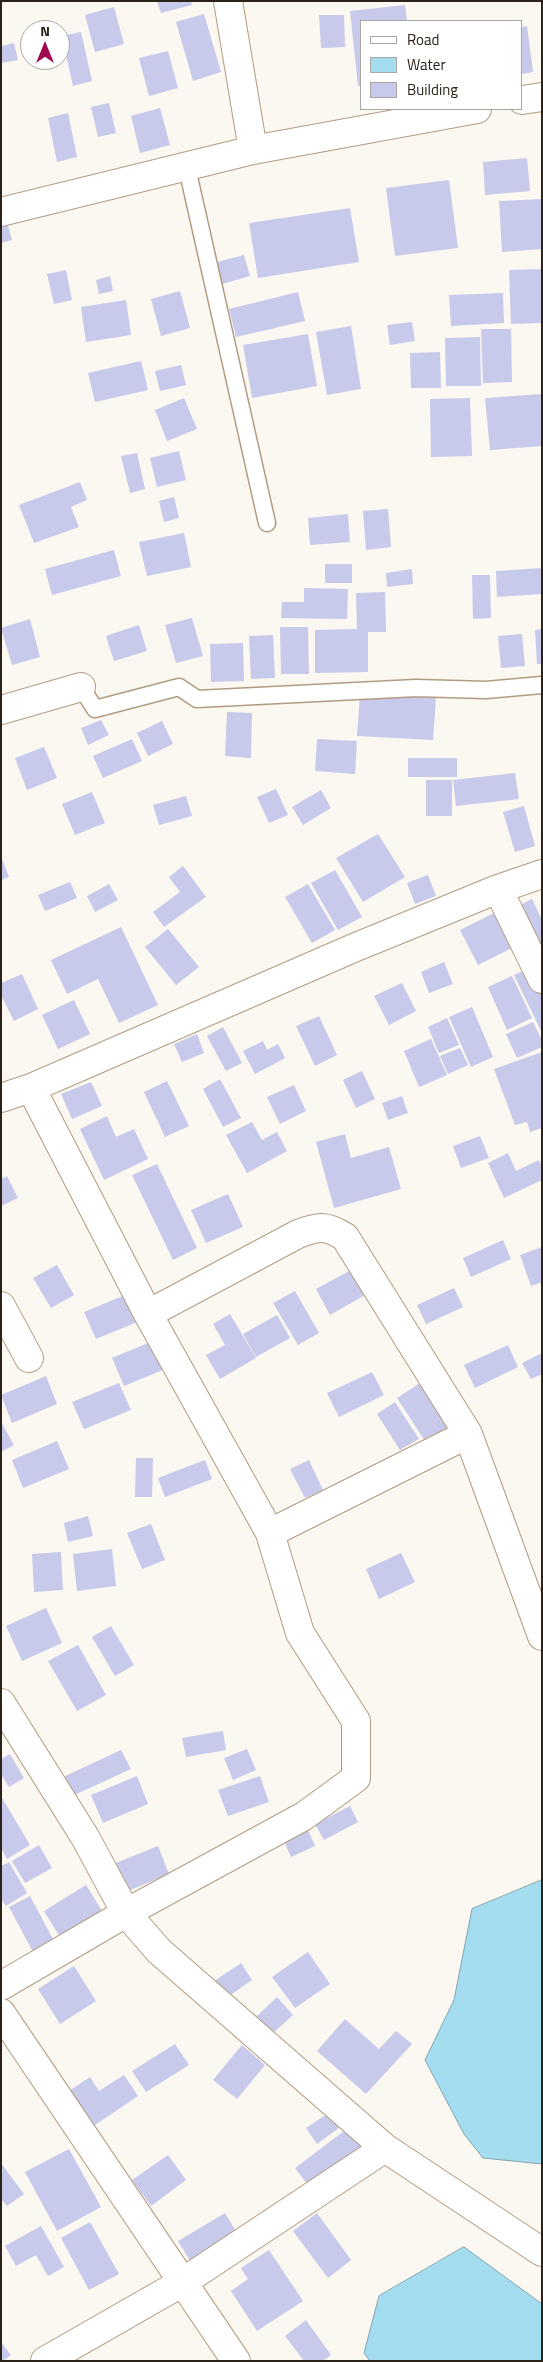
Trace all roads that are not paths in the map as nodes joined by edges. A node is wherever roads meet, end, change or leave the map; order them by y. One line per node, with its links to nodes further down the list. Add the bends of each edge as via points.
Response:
1 (228, 1): 5 (street)
2 (542, 97): 3 (street)
3 (523, 100)
4 (472, 110): 5 (street)
5 (253, 150): 6 (street)
6 (187, 168): 7 (street); 8 (lane)
7 (1, 212)
8 (267, 523)
9 (542, 685): 10 (lane, via 486,690 416,688 197,699 179,687 95,709)
10 (81, 687): 11 (street)
11 (1, 710)
12 (542, 874): 13 (street)
13 (498, 889): 14 (street); 15 (street)
14 (542, 978)
15 (32, 1088): 16 (street); 18 (street)
16 (1, 1098)
17 (1, 1306): 19 (street)
18 (148, 1314): 20 (street, via 298,1234 314,1228 330,1228 345,1237); 21 (street)
19 (29, 1358)
20 (468, 1434): 21 (street); 22 (street)
21 (270, 1533): 24 (street, via 300,1633 356,1721 356,1778 304,1816)
22 (542, 1636)
23 (1, 1703): 24 (street, via 85,1837)
24 (126, 1913): 25 (street); 27 (street, via 159,1951)
25 (1, 1986)
26 (1, 2013): 29 (street)
27 (385, 2148): 28 (street); 29 (street)
28 (542, 2252)
29 (182, 2282): 30 (street); 31 (street)
30 (45, 2361)
31 (236, 2361)

